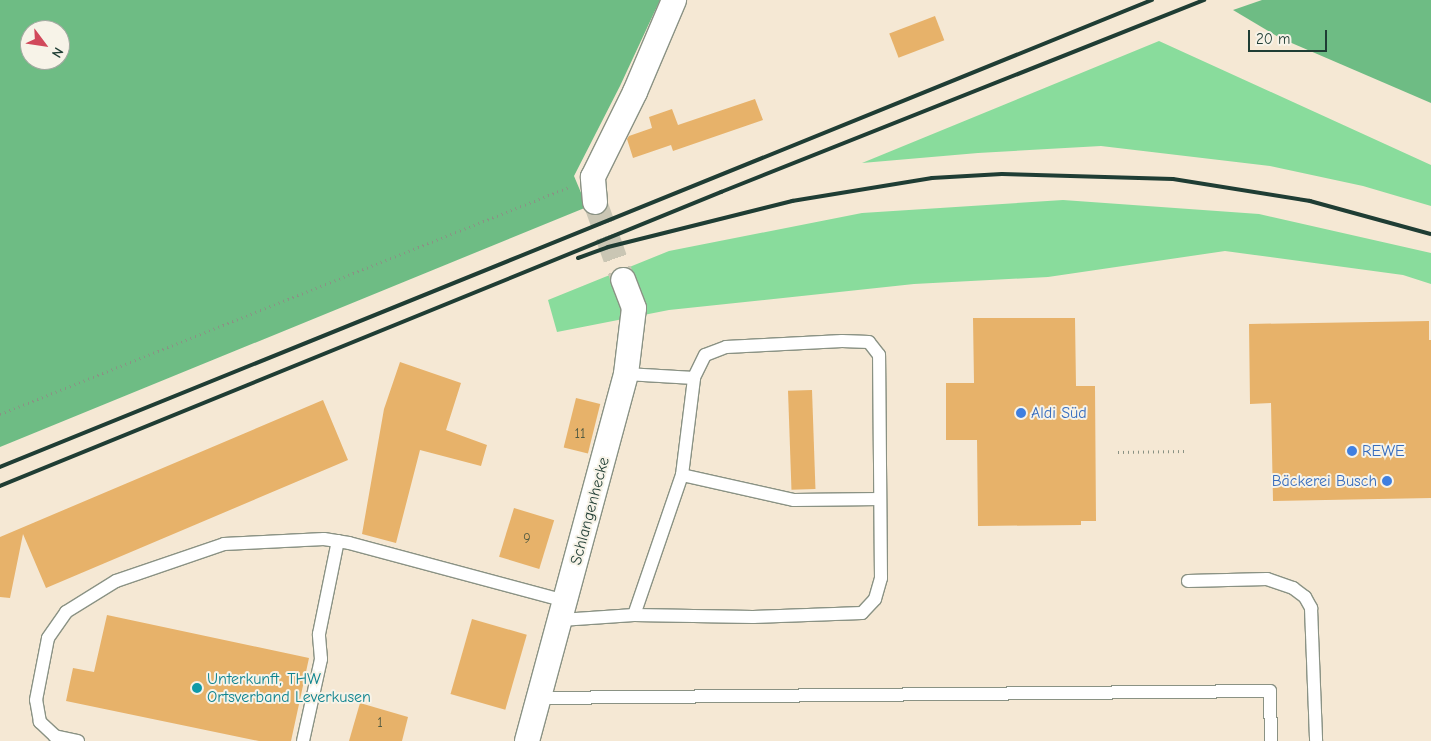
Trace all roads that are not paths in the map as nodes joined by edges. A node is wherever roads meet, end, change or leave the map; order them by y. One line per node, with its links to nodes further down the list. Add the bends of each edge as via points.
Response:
1 (674, 0): 2 (street, via 593,177)
2 (594, 202)
3 (623, 280): 4 (street, Schlangenhecke, via 634,308)
4 (626, 374): 5 (lane); 10 (street, Schlangenhecke)
5 (694, 378): 6 (lane); 7 (lane, via 705,355 726,347 869,342 879,355)
6 (682, 474): 7 (lane, via 794,500); 11 (lane)
7 (880, 499): 11 (lane, via 881,578 875,599 862,613 753,617)
8 (338, 541): 10 (lane); 13 (lane, via 224,544 116,581 66,612 48,638 36,700 40,722 55,736); 14 (lane, via 319,634 321,659)
9 (1188, 581): 17 (lane, via 1267,580 1293,588 1306,597 1311,608)
10 (563, 611): 11 (lane); 12 (street, Schlangenhecke)
11 (634, 615)
12 (540, 698): 15 (street, Schlangenhecke); 16 (lane, via 1270,691)
13 (78, 741)
14 (303, 741)
15 (527, 741)
16 (1271, 741)
17 (1316, 741)

